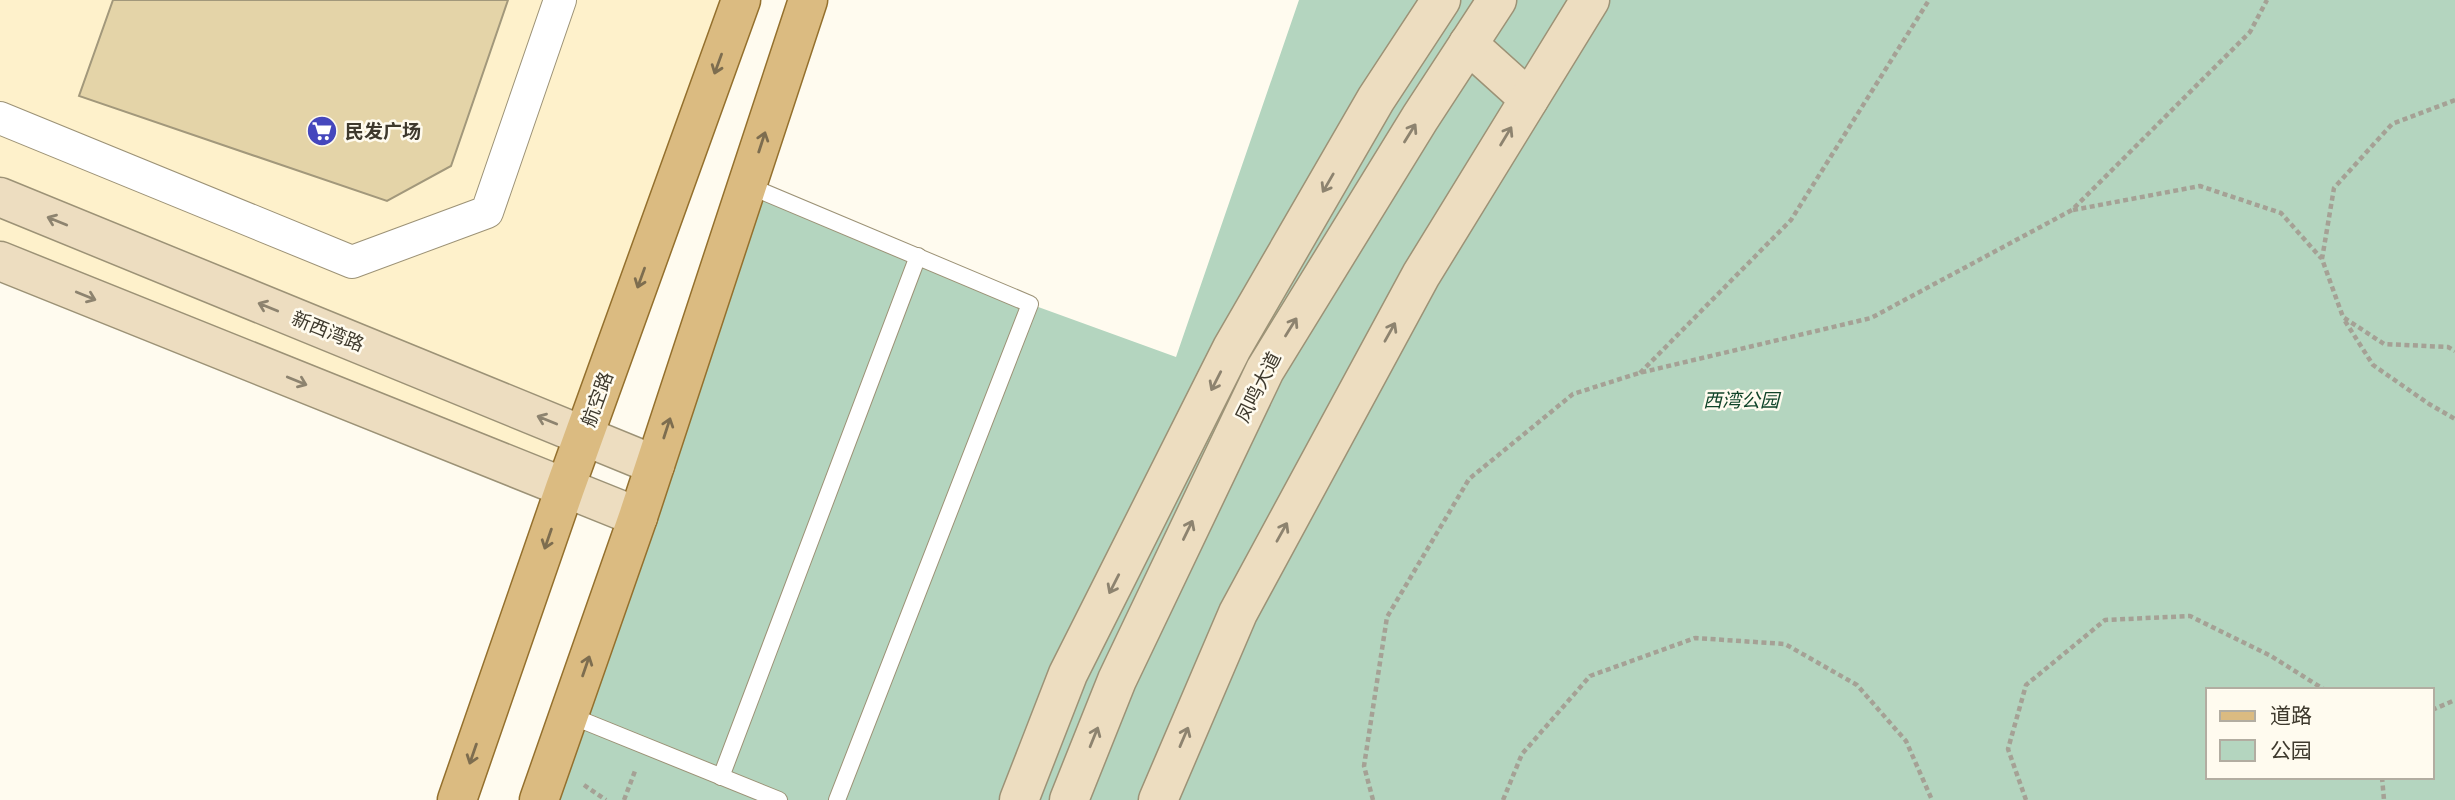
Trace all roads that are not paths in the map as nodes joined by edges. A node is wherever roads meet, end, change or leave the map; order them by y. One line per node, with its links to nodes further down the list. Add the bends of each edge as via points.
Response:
1 (560, 0): 9 (street, via 487,212 352,262)
2 (741, 0): 14 (main road, 航空路, one-way to 14)
3 (808, 0): 10 (main road, one-way to 3)
4 (1441, 0): 24 (street, 凤鸣大道, one-way to 24, via 1376,99 1232,348 1069,674)
5 (1590, 0): 8 (street)
6 (1494, 2): 7 (street, 凤鸣大道)
7 (1468, 44): 8 (street); 25 (street, 凤鸣大道, one-way to 7, via 1117,680 1265,370)
8 (1529, 99): 26 (street, one-way to 8, via 1238,613 1421,275)
9 (0, 118)
10 (747, 185): 12 (lane); 15 (main road, one-way to 10)
11 (0, 197): 14 (street, 新西湾路, one-way to 11)
12 (918, 256): 19 (lane); 23 (lane, via 1030,304)
13 (0, 261): 16 (street, one-way to 16)
14 (584, 436): 15 (street, 新西湾路); 16 (main road, 航空路)
15 (655, 465): 17 (main road)
16 (565, 488): 17 (street); 20 (main road, 航空路, one-way to 20)
17 (638, 517): 18 (main road, one-way to 17)
18 (569, 715): 19 (lane); 21 (main road)
19 (721, 777): 22 (lane)
20 (457, 800)
21 (539, 800)
22 (779, 800)
23 (837, 800)
24 (1019, 800)
25 (1069, 800)
26 (1158, 800)

